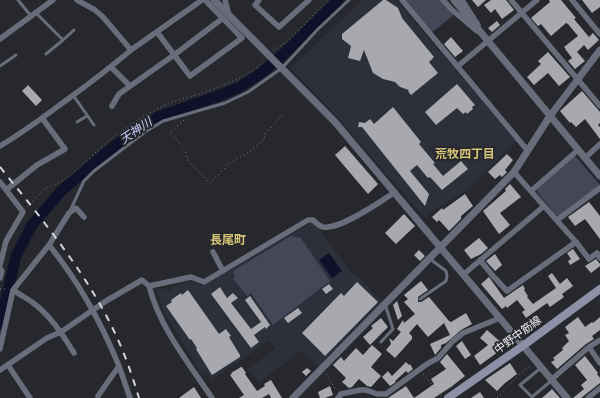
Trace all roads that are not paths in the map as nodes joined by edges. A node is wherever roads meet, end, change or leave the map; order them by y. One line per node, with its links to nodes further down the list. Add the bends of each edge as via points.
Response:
1 (18, 0): 19 (lane)
2 (53, 0): 19 (street)
3 (77, 0): 27 (street, via 103,17)
4 (202, 0): 22 (street)
5 (205, 0): 20 (street)
6 (214, 0): 20 (street)
7 (225, 0): 20 (street)
8 (259, 0): 9 (street, via 255,5 279,27)
9 (309, 0)
10 (349, 0): 35 (lane)
11 (402, 0): 33 (street)
12 (443, 0): 26 (street)
13 (454, 0): 26 (street)
14 (462, 0): 26 (street)
15 (511, 0): 18 (street)
16 (537, 0): 18 (street)
17 (572, 0): 23 (street)
18 (522, 13): 26 (street); 36 (street)
19 (34, 14): 24 (street); 25 (lane)
20 (226, 16): 31 (street); 31 (street, via 242,38 190,76); 35 (street)
21 (74, 30): 25 (lane)
22 (157, 32): 27 (street); 31 (street)
23 (600, 34)
24 (0, 39)
25 (63, 40): 29 (lane)
26 (488, 40): 33 (street); 42 (street)
27 (131, 50): 34 (street)
28 (600, 50): 36 (street)
29 (46, 54)
30 (16, 55): 32 (lane)
31 (174, 55): 37 (street)
32 (0, 66)
33 (458, 66): 49 (street)
34 (112, 67): 37 (street); 38 (street)
35 (282, 68): 57 (street, via 335,122); 59 (lane, via 237,98 153,127 84,181)
36 (578, 80): 39 (street); 42 (street)
37 (130, 86): 40 (street, via 119,94)
38 (73, 95): 41 (lane); 43 (street)
39 (599, 103)
40 (112, 106)
41 (87, 116): 44 (lane); 45 (lane)
42 (550, 116): 48 (street); 49 (street)
43 (42, 118): 47 (street); 55 (street, via 65,149 37,165)
44 (77, 122)
45 (94, 125)
46 (600, 144): 50 (street)
47 (0, 146)
48 (578, 150): 50 (street); 56 (street)
49 (528, 151): 51 (street)
50 (585, 158): 52 (street)
51 (514, 172): 56 (street); 64 (street)
52 (600, 176)
53 (0, 182): 55 (street)
54 (600, 188): 61 (street)
55 (6, 190): 65 (street, via 23,212)
56 (531, 191): 58 (street)
57 (395, 192): 64 (street); 72 (street, via 342,224 324,228 313,220 308,220)
58 (544, 206): 61 (street); 69 (street)
59 (69, 213): 60 (street, via 76,208); 63 (street)
60 (84, 217)
61 (557, 220): 62 (street)
62 (576, 242): 67 (street, via 589,259 597,254); 69 (street, via 507,291)
63 (49, 245): 77 (street); 80 (street, via 76,281)
64 (442, 247): 68 (street); 74 (street)
65 (2, 249): 70 (street)
66 (213, 252): 72 (street)
67 (600, 258)
68 (430, 259): 78 (lane, via 447,273 447,279); 79 (street)
69 (480, 260): 74 (street)
70 (0, 265)
71 (0, 268): 73 (street)
72 (223, 271): 75 (street, via 204,282 191,277)
73 (0, 278)
74 (465, 279): 81 (street)
75 (149, 286): 80 (street, via 142,280); 101 (street, via 161,319)
76 (600, 289): 85 (main road, 中野中筋線)
77 (13, 290): 82 (street, via 33,303); 87 (street)
78 (420, 299)
79 (386, 304): 84 (lane, via 393,329); 102 (street)
80 (93, 311): 82 (street); 91 (street)
81 (500, 318): 85 (street); 96 (street, via 463,333 442,355 386,394 366,390)
82 (61, 332): 88 (street); 90 (street, via 47,338)
83 (600, 340): 86 (street)
84 (381, 342)
85 (524, 346): 92 (street); 98 (main road, 中野中筋線)
86 (589, 347): 89 (street); 94 (street)
87 (0, 349)
88 (74, 353)
89 (600, 363)
90 (8, 365): 93 (street); 99 (street)
91 (119, 366): 97 (street); 100 (street)
92 (542, 367): 94 (street); 94 (lane, via 520,385 532,397)
93 (0, 370)
94 (552, 379): 103 (street)
95 (600, 388): 104 (street)
96 (338, 395)
97 (98, 396)
98 (445, 397)
99 (30, 398)
100 (130, 398)
101 (212, 398)
102 (294, 398)
103 (568, 398)
104 (588, 398)

